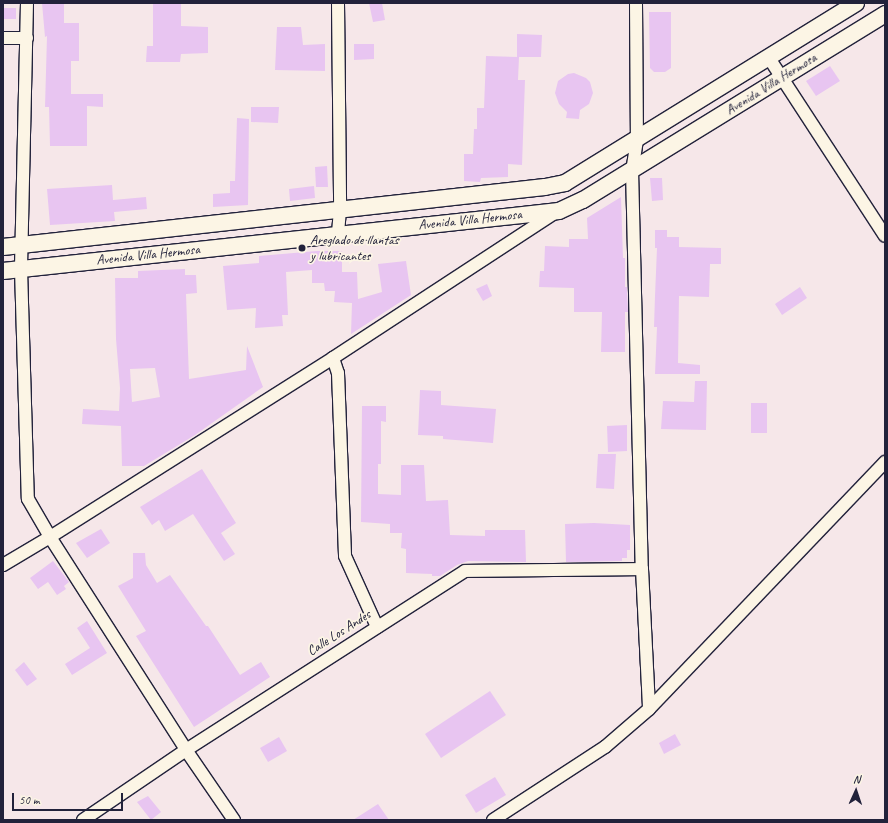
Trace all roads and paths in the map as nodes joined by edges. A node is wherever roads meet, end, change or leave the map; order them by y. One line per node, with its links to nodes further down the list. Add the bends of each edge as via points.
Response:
1 (27, 3): 7 (street)
2 (338, 3): 12 (street)
3 (636, 3): 10 (street)
4 (856, 3): 8 (street, Avenida Villa Hermosa)
5 (885, 14): 9 (street, Avenida Villa Hermosa)
6 (3, 38): 7 (street)
7 (27, 38): 16 (street)
8 (769, 58): 9 (street); 10 (street, Avenida Villa Hermosa)
9 (782, 77): 11 (street, Avenida Villa Hermosa); 15 (street)
10 (637, 140): 11 (street); 12 (street, Avenida Villa Hermosa, via 565,183)
11 (632, 170): 13 (street, Avenida Villa Hermosa, via 583,200); 24 (street)
12 (340, 210): 14 (street); 16 (street, Avenida Villa Hermosa)
13 (559, 211): 14 (street, Avenida Villa Hermosa); 20 (street)
14 (338, 234): 18 (street, Avenida Villa Hermosa)
15 (885, 236)
16 (22, 245): 17 (street, Avenida Villa Hermosa); 18 (street)
17 (3, 246)
18 (22, 269): 19 (street, Avenida Villa Hermosa); 22 (street, via 28,499)
19 (3, 271)
20 (333, 358): 22 (street); 25 (street, via 338,374 345,556)
21 (885, 462): 26 (street)
22 (50, 537): 23 (street); 27 (street)
23 (3, 565)
24 (642, 569): 25 (street, Calle Los Andes, via 465,571); 26 (street)
25 (377, 627): 27 (street, Calle Los Andes)
26 (649, 709): 30 (street, via 605,746)
27 (186, 750): 28 (street, Calle Los Andes); 29 (street)
28 (83, 820)
29 (234, 820)
30 (493, 820)

